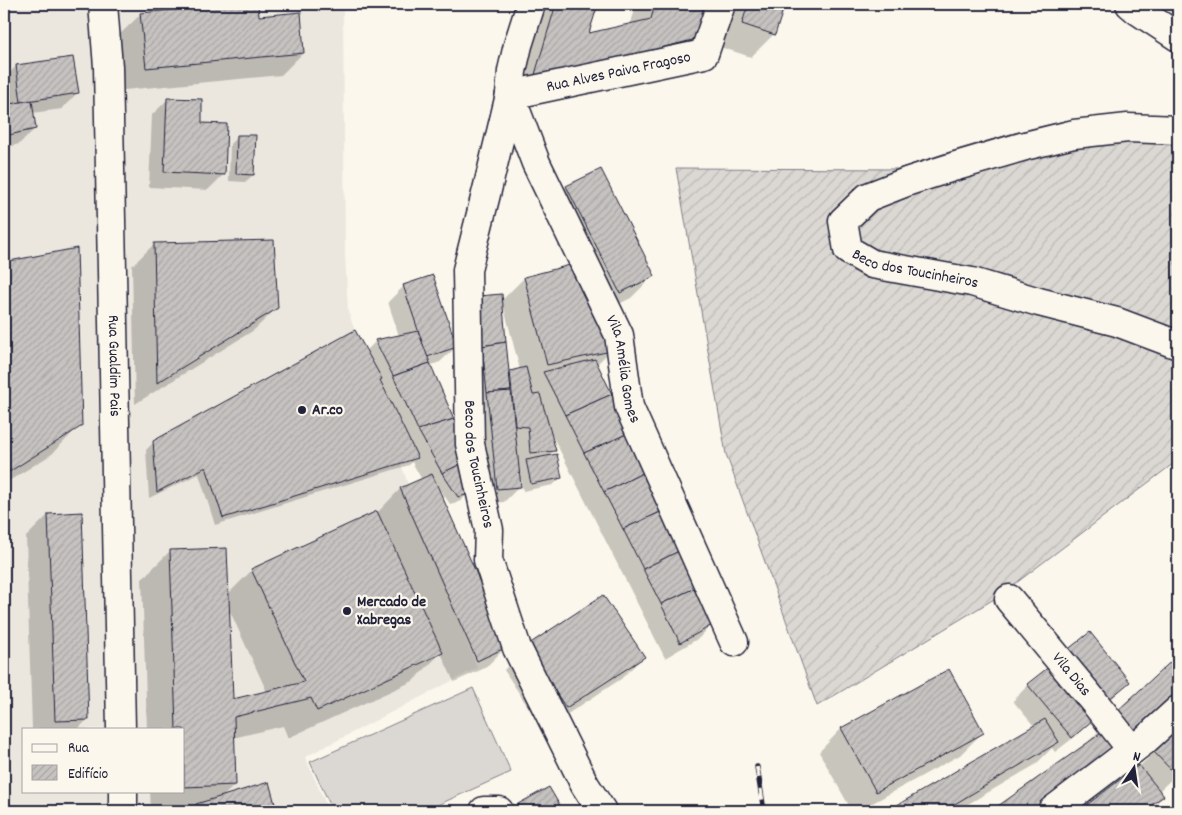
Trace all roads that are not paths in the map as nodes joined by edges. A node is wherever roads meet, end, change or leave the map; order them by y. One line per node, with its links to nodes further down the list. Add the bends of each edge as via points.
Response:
1 (103, 4): 12 (street, Rua Gualdim Pais, via 108,67)
2 (531, 4): 6 (street, Beco dos Toucinheiros, via 518,45)
3 (721, 4): 6 (street, Rua Alves Paiva Fragoso, via 704,54)
4 (1130, 4): 5 (street)
5 (1178, 37)
6 (510, 95): 10 (street, Vila Amélia Gomes, via 536,163 619,335 629,407); 18 (street, Beco dos Toucinheiros, via 467,270 470,444 490,530 488,560 517,648 585,785)
7 (1178, 130): 8 (street, Beco dos Toucinheiros, via 1128,128 1074,134 1025,146 909,181 868,197 843,221 848,250 872,264 972,282 1117,322)
8 (1178, 345)
9 (1009, 599): 13 (street, Vila Dias)
10 (734, 642)
11 (1178, 710): 13 (street)
12 (121, 728)
13 (1132, 750): 19 (street)
14 (122, 792): 15 (street)
15 (123, 811)
16 (484, 811): 17 (street)
17 (499, 811)
18 (602, 811)
19 (1052, 811)

